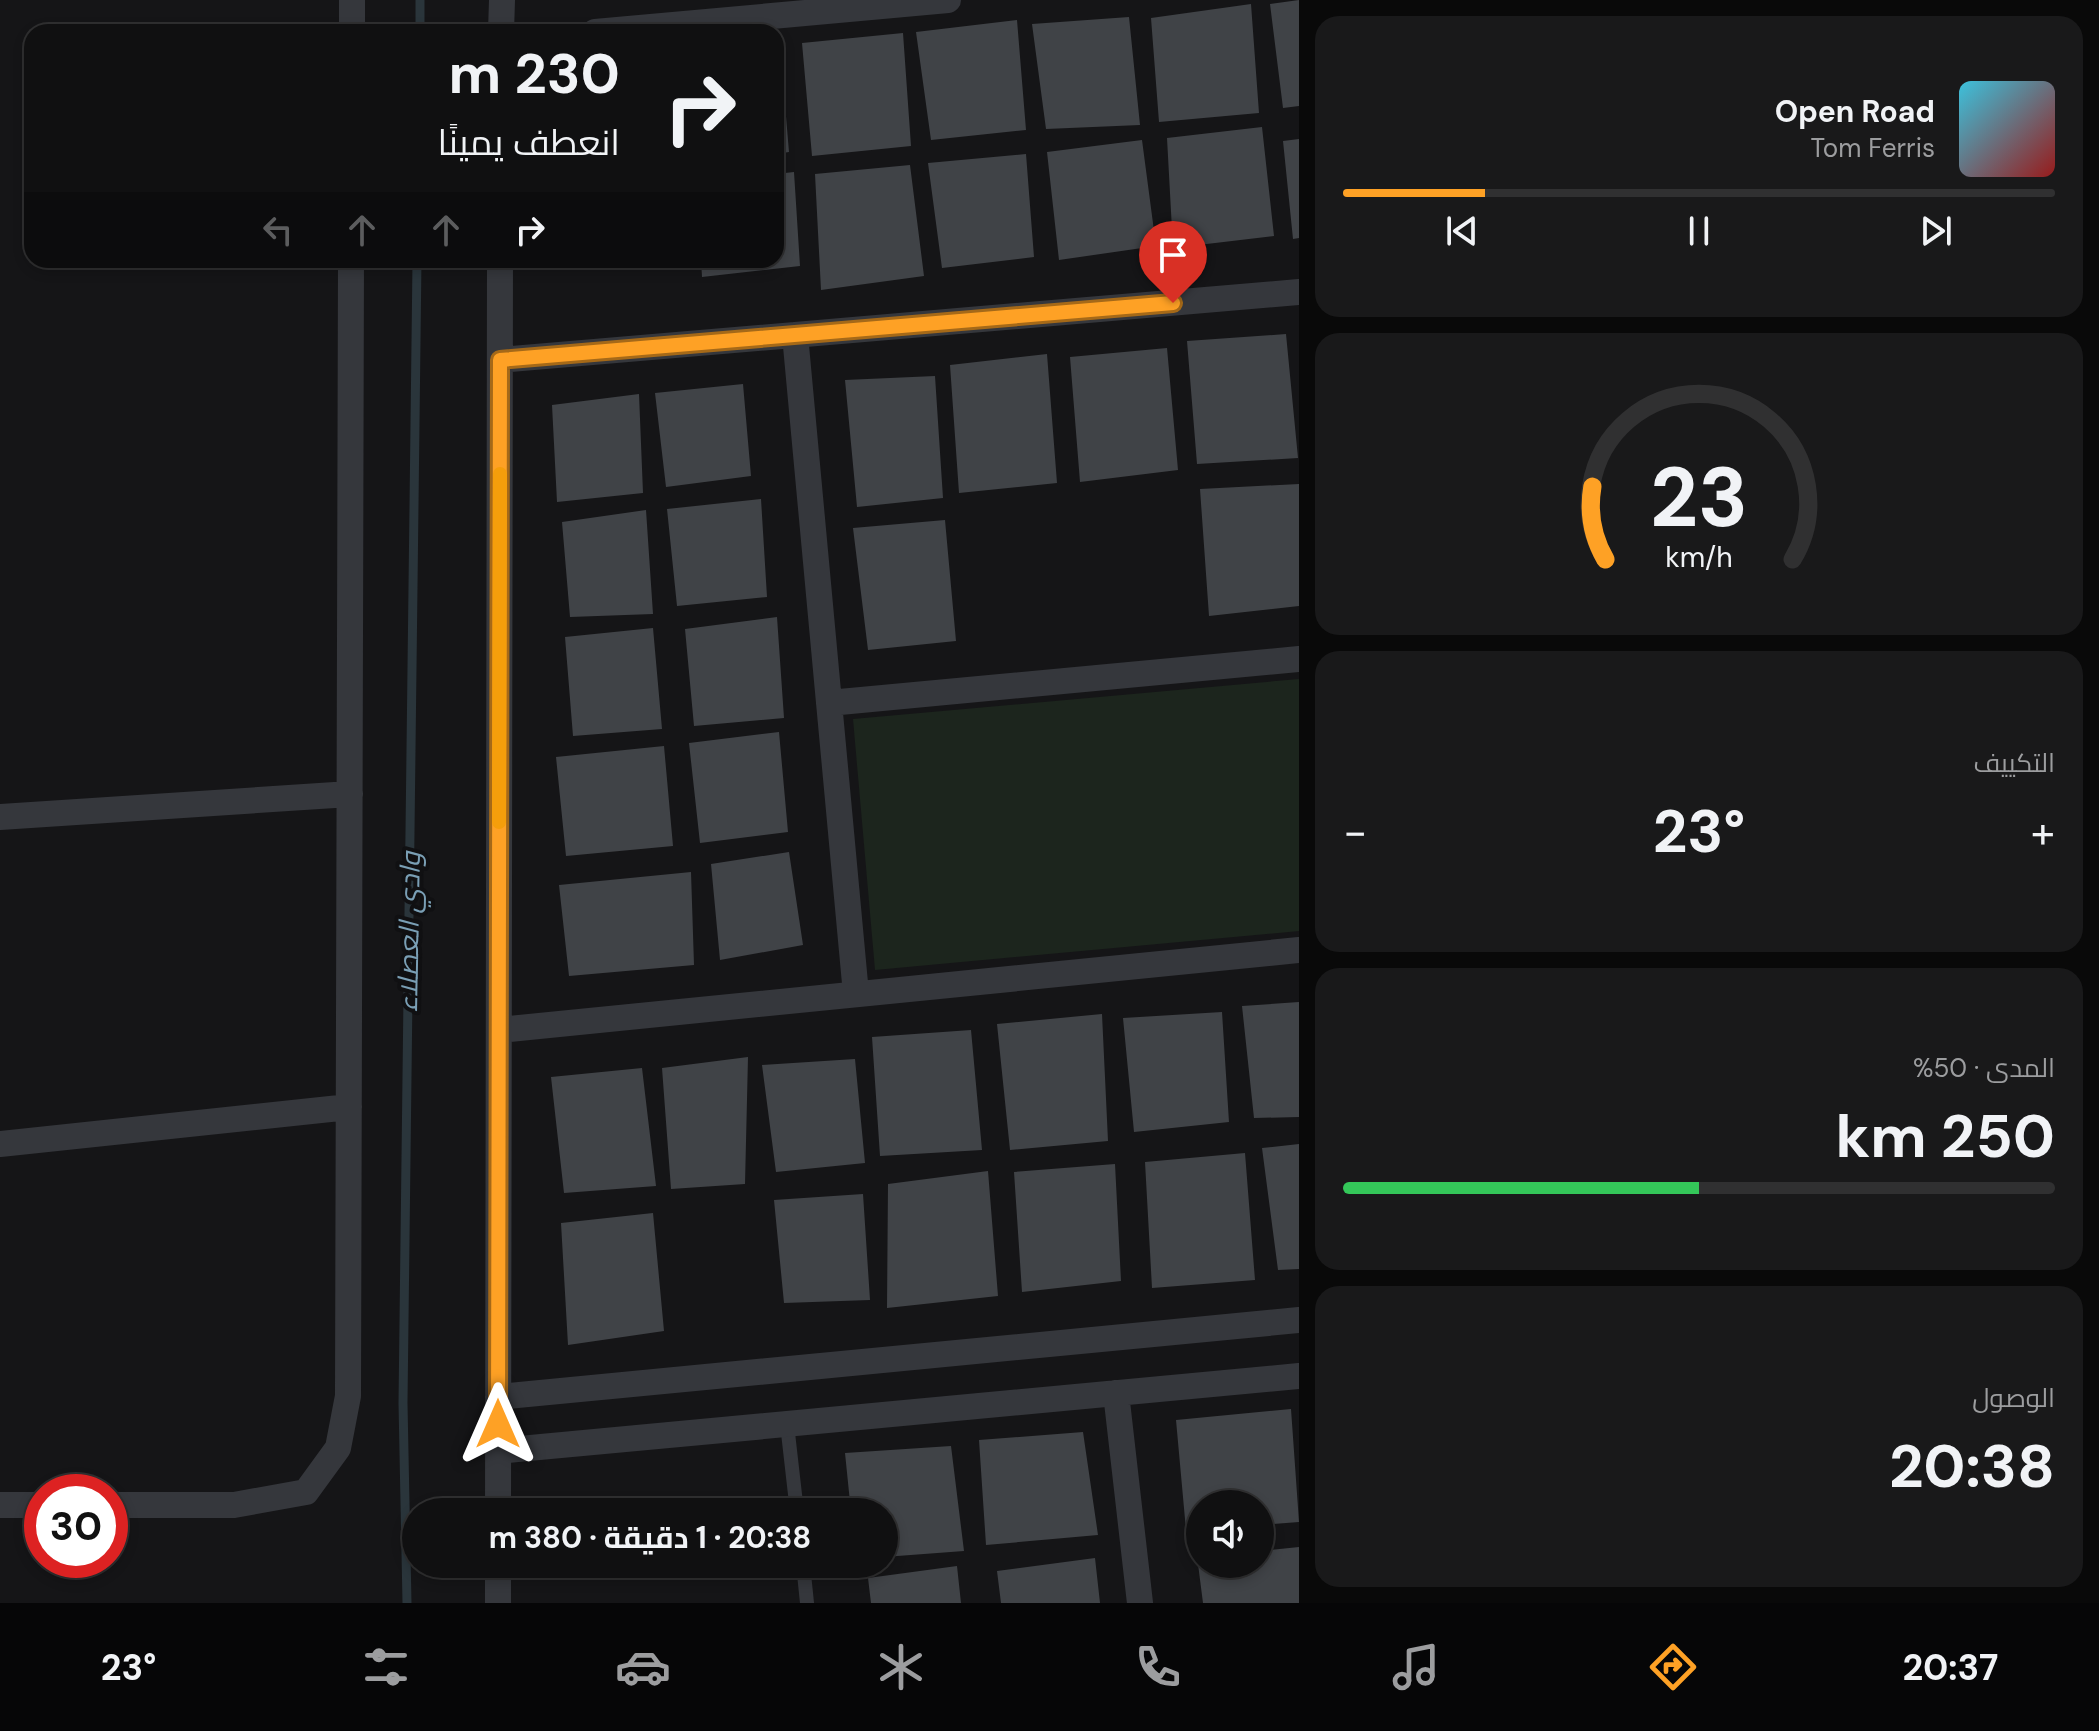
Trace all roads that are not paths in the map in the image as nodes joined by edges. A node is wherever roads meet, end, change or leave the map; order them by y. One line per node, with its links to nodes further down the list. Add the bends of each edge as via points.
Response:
1 (352, 0): 4 (street)
2 (502, 0): 5 (street)
3 (948, 0): 6 (street)
4 (352, 24)
5 (501, 24)
6 (683, 24)
7 (351, 268): 14 (street)
8 (500, 268): 11 (street)
9 (1299, 292): 10 (street)
10 (795, 335): 11 (street); 13 (street)
11 (500, 360): 18 (street)
12 (1299, 659): 13 (street)
13 (829, 703): 17 (street)
14 (350, 794): 15 (street); 19 (street)
15 (1, 809)
16 (1299, 950): 17 (street)
17 (856, 994): 18 (street)
18 (499, 1030): 24 (street)
19 (349, 1107): 20 (street); 31 (street, via 348,1396 338,1448 306,1492 234,1505)
20 (0, 1144)
21 (1299, 1320): 24 (street)
22 (1299, 1376): 23 (street)
23 (1116, 1393): 25 (street); 36 (street)
24 (498, 1397): 26 (street)
25 (787, 1424): 26 (street); 28 (lane)
26 (498, 1451): 27 (street)
27 (498, 1498)
28 (795, 1498)
29 (0, 1505): 30 (street)
30 (24, 1505)
31 (128, 1505)
32 (498, 1578): 34 (street)
33 (804, 1578): 35 (lane)
34 (498, 1603)
35 (807, 1603)
36 (1140, 1603)

